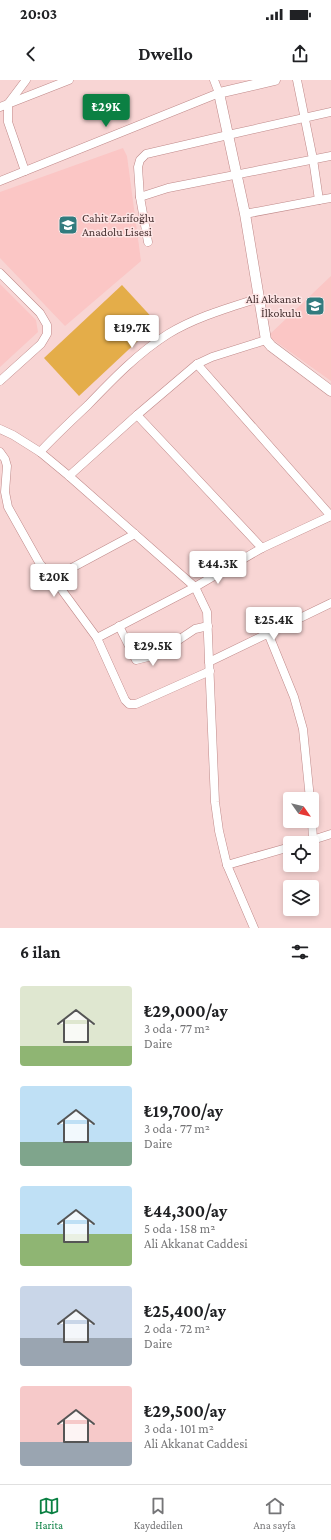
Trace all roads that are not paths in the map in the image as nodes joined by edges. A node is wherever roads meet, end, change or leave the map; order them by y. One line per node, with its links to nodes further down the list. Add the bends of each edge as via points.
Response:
1 (26, 80): 8 (street)
2 (69, 80): 8 (street)
3 (214, 80): 7 (street)
4 (275, 80): 6 (street)
5 (298, 80): 10 (street)
6 (249, 83): 7 (street)
7 (219, 93): 11 (street); 14 (street)
8 (4, 106): 14 (street)
9 (331, 112): 10 (street)
10 (305, 117): 11 (street); 13 (street)
11 (228, 135): 15 (street); 17 (street, via 146,154 138,167)
12 (331, 156): 13 (street)
13 (313, 159): 15 (street); 19 (street)
14 (25, 171): 16 (street)
15 (237, 175): 17 (street); 20 (street)
16 (0, 181)
17 (140, 196): 21 (street)
18 (331, 198): 19 (street)
19 (319, 200): 20 (street)
20 (245, 214): 23 (street)
21 (148, 242)
22 (0, 273): 26 (street, via 47,324 47,334 41,344)
23 (259, 298): 24 (street); 31 (street, via 211,314 160,340 135,359)
24 (266, 340): 25 (street); 27 (street)
25 (197, 364): 28 (street); 33 (street)
26 (0, 381)
27 (330, 390)
28 (137, 415): 32 (street); 35 (street)
29 (0, 429): 31 (street)
30 (0, 452): 36 (street, via 5,459 5,492 8,507 40,564)
31 (40, 452): 32 (street)
32 (70, 476): 34 (street)
33 (331, 516): 35 (street)
34 (135, 534): 36 (street); 37 (street)
35 (262, 548): 37 (street)
36 (53, 578): 42 (street)
37 (195, 587): 39 (street); 40 (street, via 207,612)
38 (331, 603): 41 (street)
39 (119, 626): 40 (street, via 136,660 156,655 195,629); 42 (street)
40 (208, 626): 43 (street)
41 (268, 633): 43 (street); 45 (street, via 304,729)
42 (97, 638): 44 (street, via 129,704 136,704)
43 (209, 662): 44 (street)
44 (210, 671): 49 (street, via 215,802)
45 (309, 792)
46 (331, 834): 47 (street)
47 (319, 838)
48 (283, 849): 49 (street)
49 (227, 865): 50 (street)
50 (254, 928)

